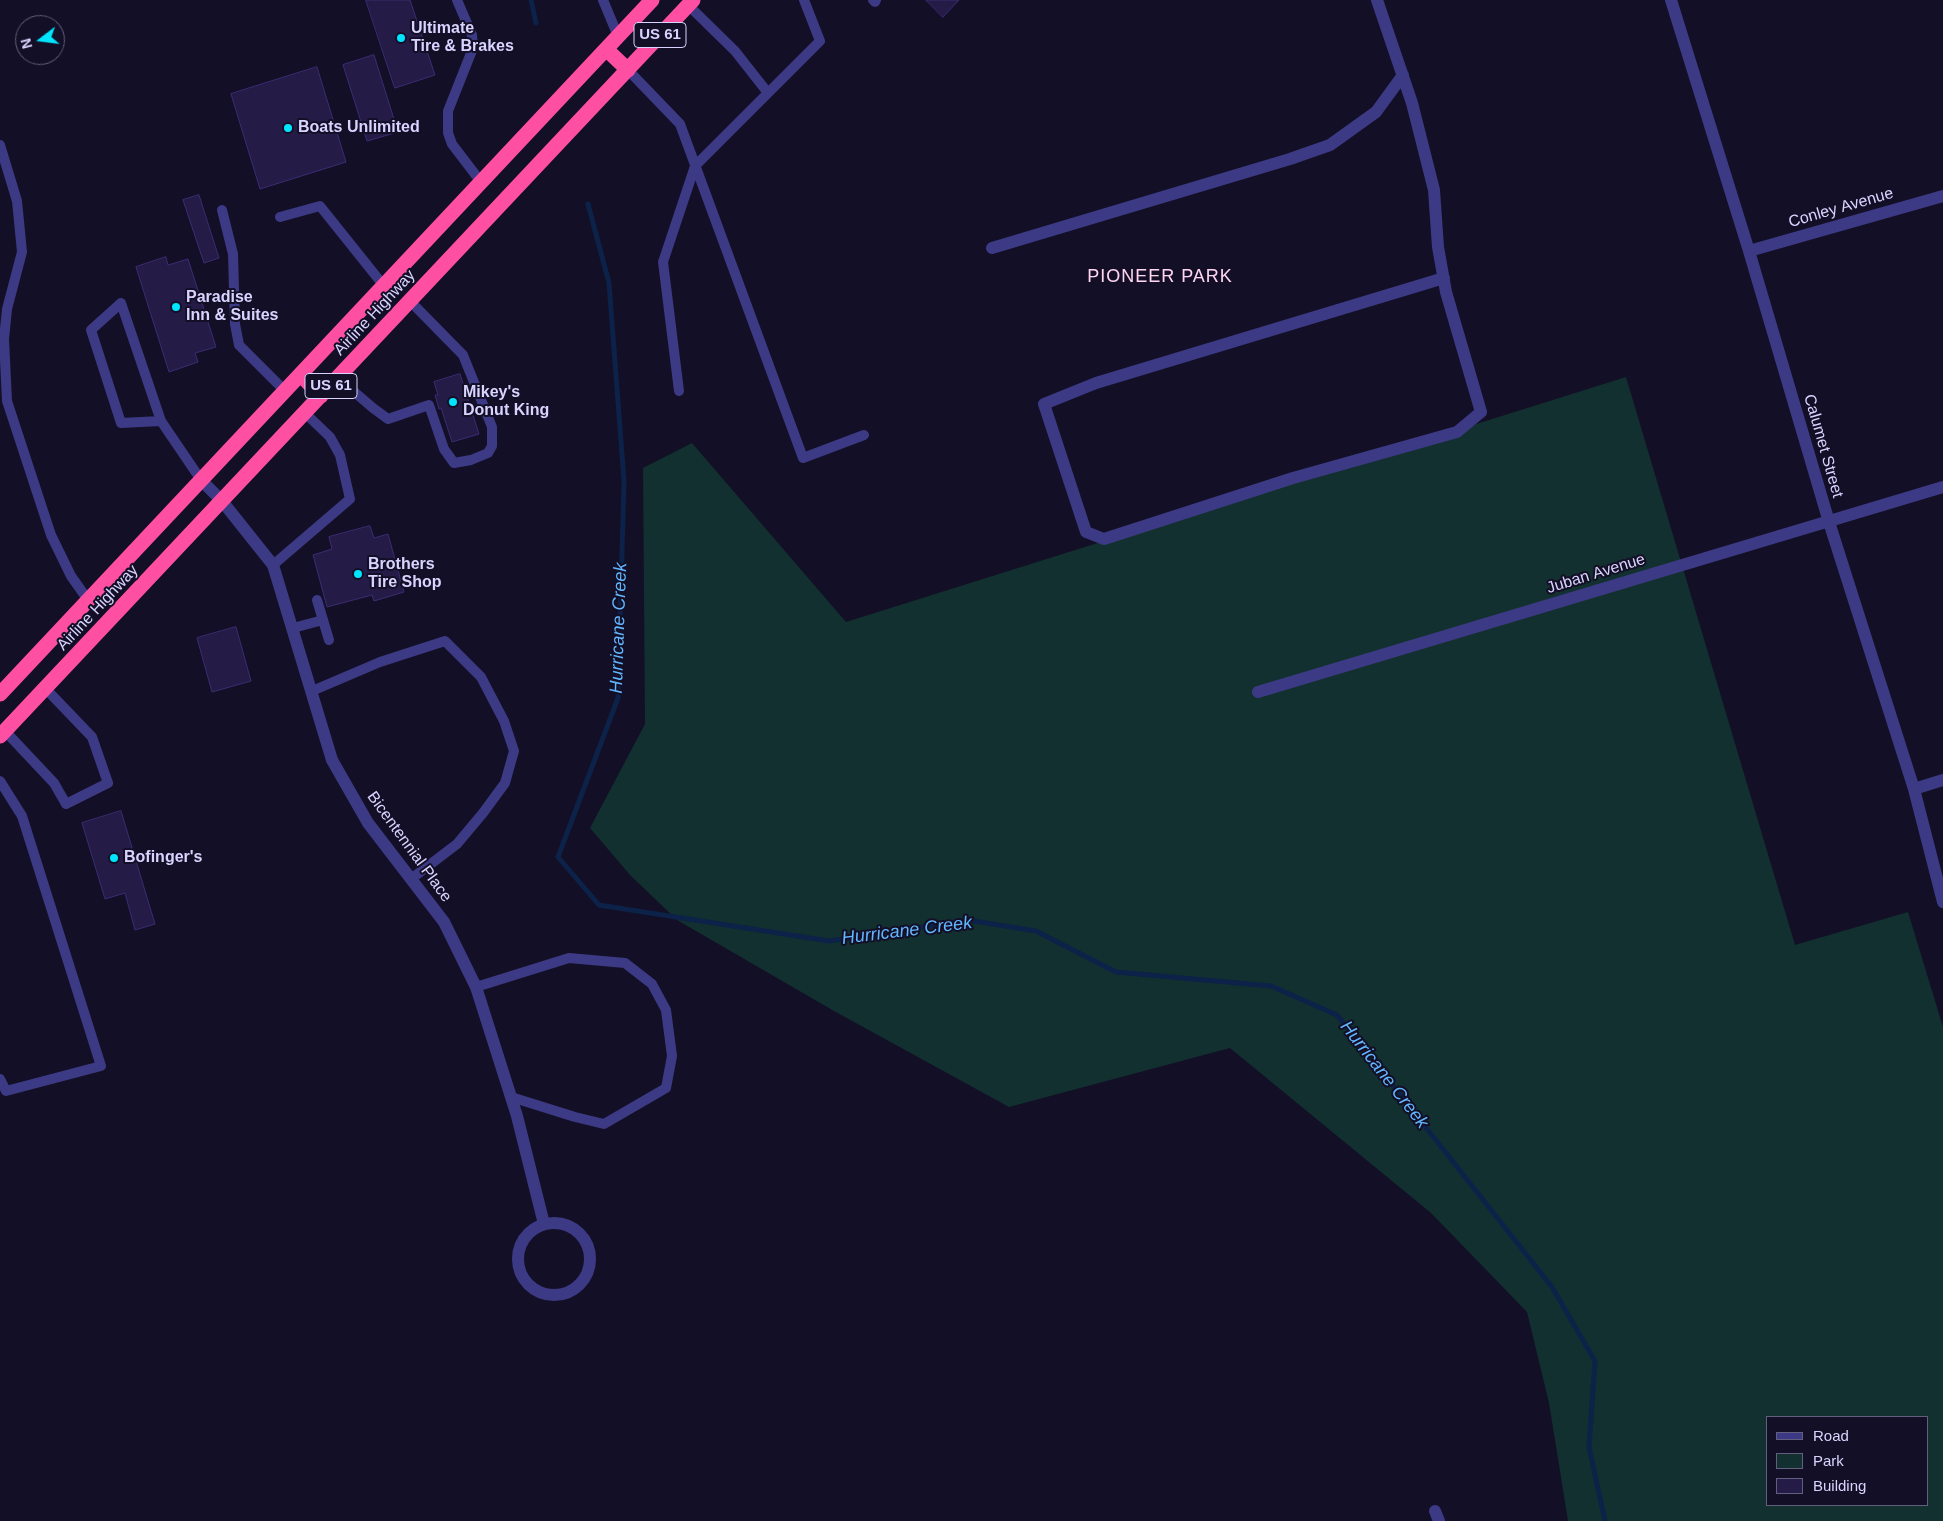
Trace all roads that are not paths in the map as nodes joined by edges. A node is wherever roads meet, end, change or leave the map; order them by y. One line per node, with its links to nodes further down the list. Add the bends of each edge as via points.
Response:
1 (457, 0): 15 (lane, via 472,35 473,48 448,111 448,133 452,144)
2 (603, 0): 8 (lane)
3 (652, 0): 8 (highway, Airline Highway / US 61)
4 (804, 0): 12 (lane, via 820,41)
5 (1378, 0): 11 (street)
6 (1671, 0): 20 (street, Calumet Street)
7 (690, 3): 10 (highway, Airline Highway / US 61); 12 (lane, via 736,51)
8 (618, 36): 9 (highway, Airline Highway / US 61)
9 (606, 49): 10 (highway); 15 (highway, Airline Highway / US 61)
10 (628, 70): 14 (lane, via 680,124); 23 (highway, Airline Highway / US 61)
11 (1403, 75): 19 (street, via 1376,112 1330,145); 21 (street, via 1434,190)
12 (768, 93): 14 (lane)
13 (0, 145): 37 (lane, via 17,201 22,252 7,309 4,339 7,401 51,535 71,576)
14 (695, 166): 27 (lane, via 663,262); 31 (lane, via 803,458)
15 (481, 182): 22 (highway, Airline Highway / US 61)
16 (1943, 196): 20 (street, Conley Avenue)
17 (222, 210): 26 (lane, via 233,254 235,324 239,345)
18 (280, 217): 22 (lane, via 320,206)
19 (992, 248)
20 (1749, 251): 35 (street, Calumet Street)
21 (1444, 278): 21 (street, via 1481,412 1456,432 1293,478 1104,539 1086,532 1044,404 1096,383)
22 (384, 286): 24 (highway, Airline Highway / US 61)
23 (410, 301): 25 (highway, Airline Highway / US 61); 25 (lane, via 463,354 492,427 492,446 488,453 454,464 444,450 429,405 388,419)
24 (301, 375): 26 (highway, Airline Highway / US 61); 28 (highway)
25 (338, 378): 28 (highway, Airline Highway / US 61)
26 (285, 391): 32 (highway, Airline Highway / US 61)
27 (679, 391)
28 (321, 396): 29 (highway, Airline Highway / US 61)
29 (306, 413): 34 (highway, Airline Highway / US 61); 36 (lane, via 330,437 340,454 350,499)
30 (161, 420): 30 (lane, via 154,400 121,303 91,330 121,423); 32 (lane)
31 (864, 435)
32 (201, 480): 34 (street, Bicentennial Place); 37 (highway, Airline Highway / US 61)
33 (1943, 487): 35 (street, Juban Avenue)
34 (222, 501): 36 (street, Bicentennial Place); 42 (highway, Airline Highway / US 61)
35 (1829, 522): 44 (street, Juban Avenue); 49 (street, Calumet Street)
36 (273, 565): 40 (street, Bicentennial Place)
37 (88, 600): 45 (highway, Airline Highway / US 61)
38 (317, 600): 39 (lane)
39 (323, 620): 40 (lane); 41 (lane)
40 (293, 628): 43 (street, Bicentennial Place)
41 (329, 640)
42 (46, 689): 46 (highway, Airline Highway / US 61); 46 (lane, via 92,737 108,782 66,804 54,783)
43 (312, 691): 50 (street, Bicentennial Place, via 332,760 368,823); 50 (lane, via 380,662 445,641 481,678 504,720 514,751 504,782 457,844)
44 (1258, 692)
45 (0, 694)
46 (2, 734)
47 (1943, 780): 49 (street)
48 (0, 781): 53 (lane, via 22,816 101,1066 6,1091)
49 (1914, 788): 51 (street, Calumet Street)
50 (411, 879): 52 (street, Bicentennial Place, via 444,922)
51 (1943, 902)
52 (476, 987): 54 (street, Bicentennial Place); 54 (lane, via 569,958 626,963 652,984 666,1010 672,1056 666,1088 604,1124)
53 (0, 1079)
54 (511, 1097): 55 (street, Bicentennial Place)
55 (544, 1224): 55 (street, via 532,1230 522,1241 518,1254 520,1269 526,1281 537,1290 550,1295 564,1293 577,1287 586,1276 590,1263 589,1249 582,1236 571,1227 558,1222)

